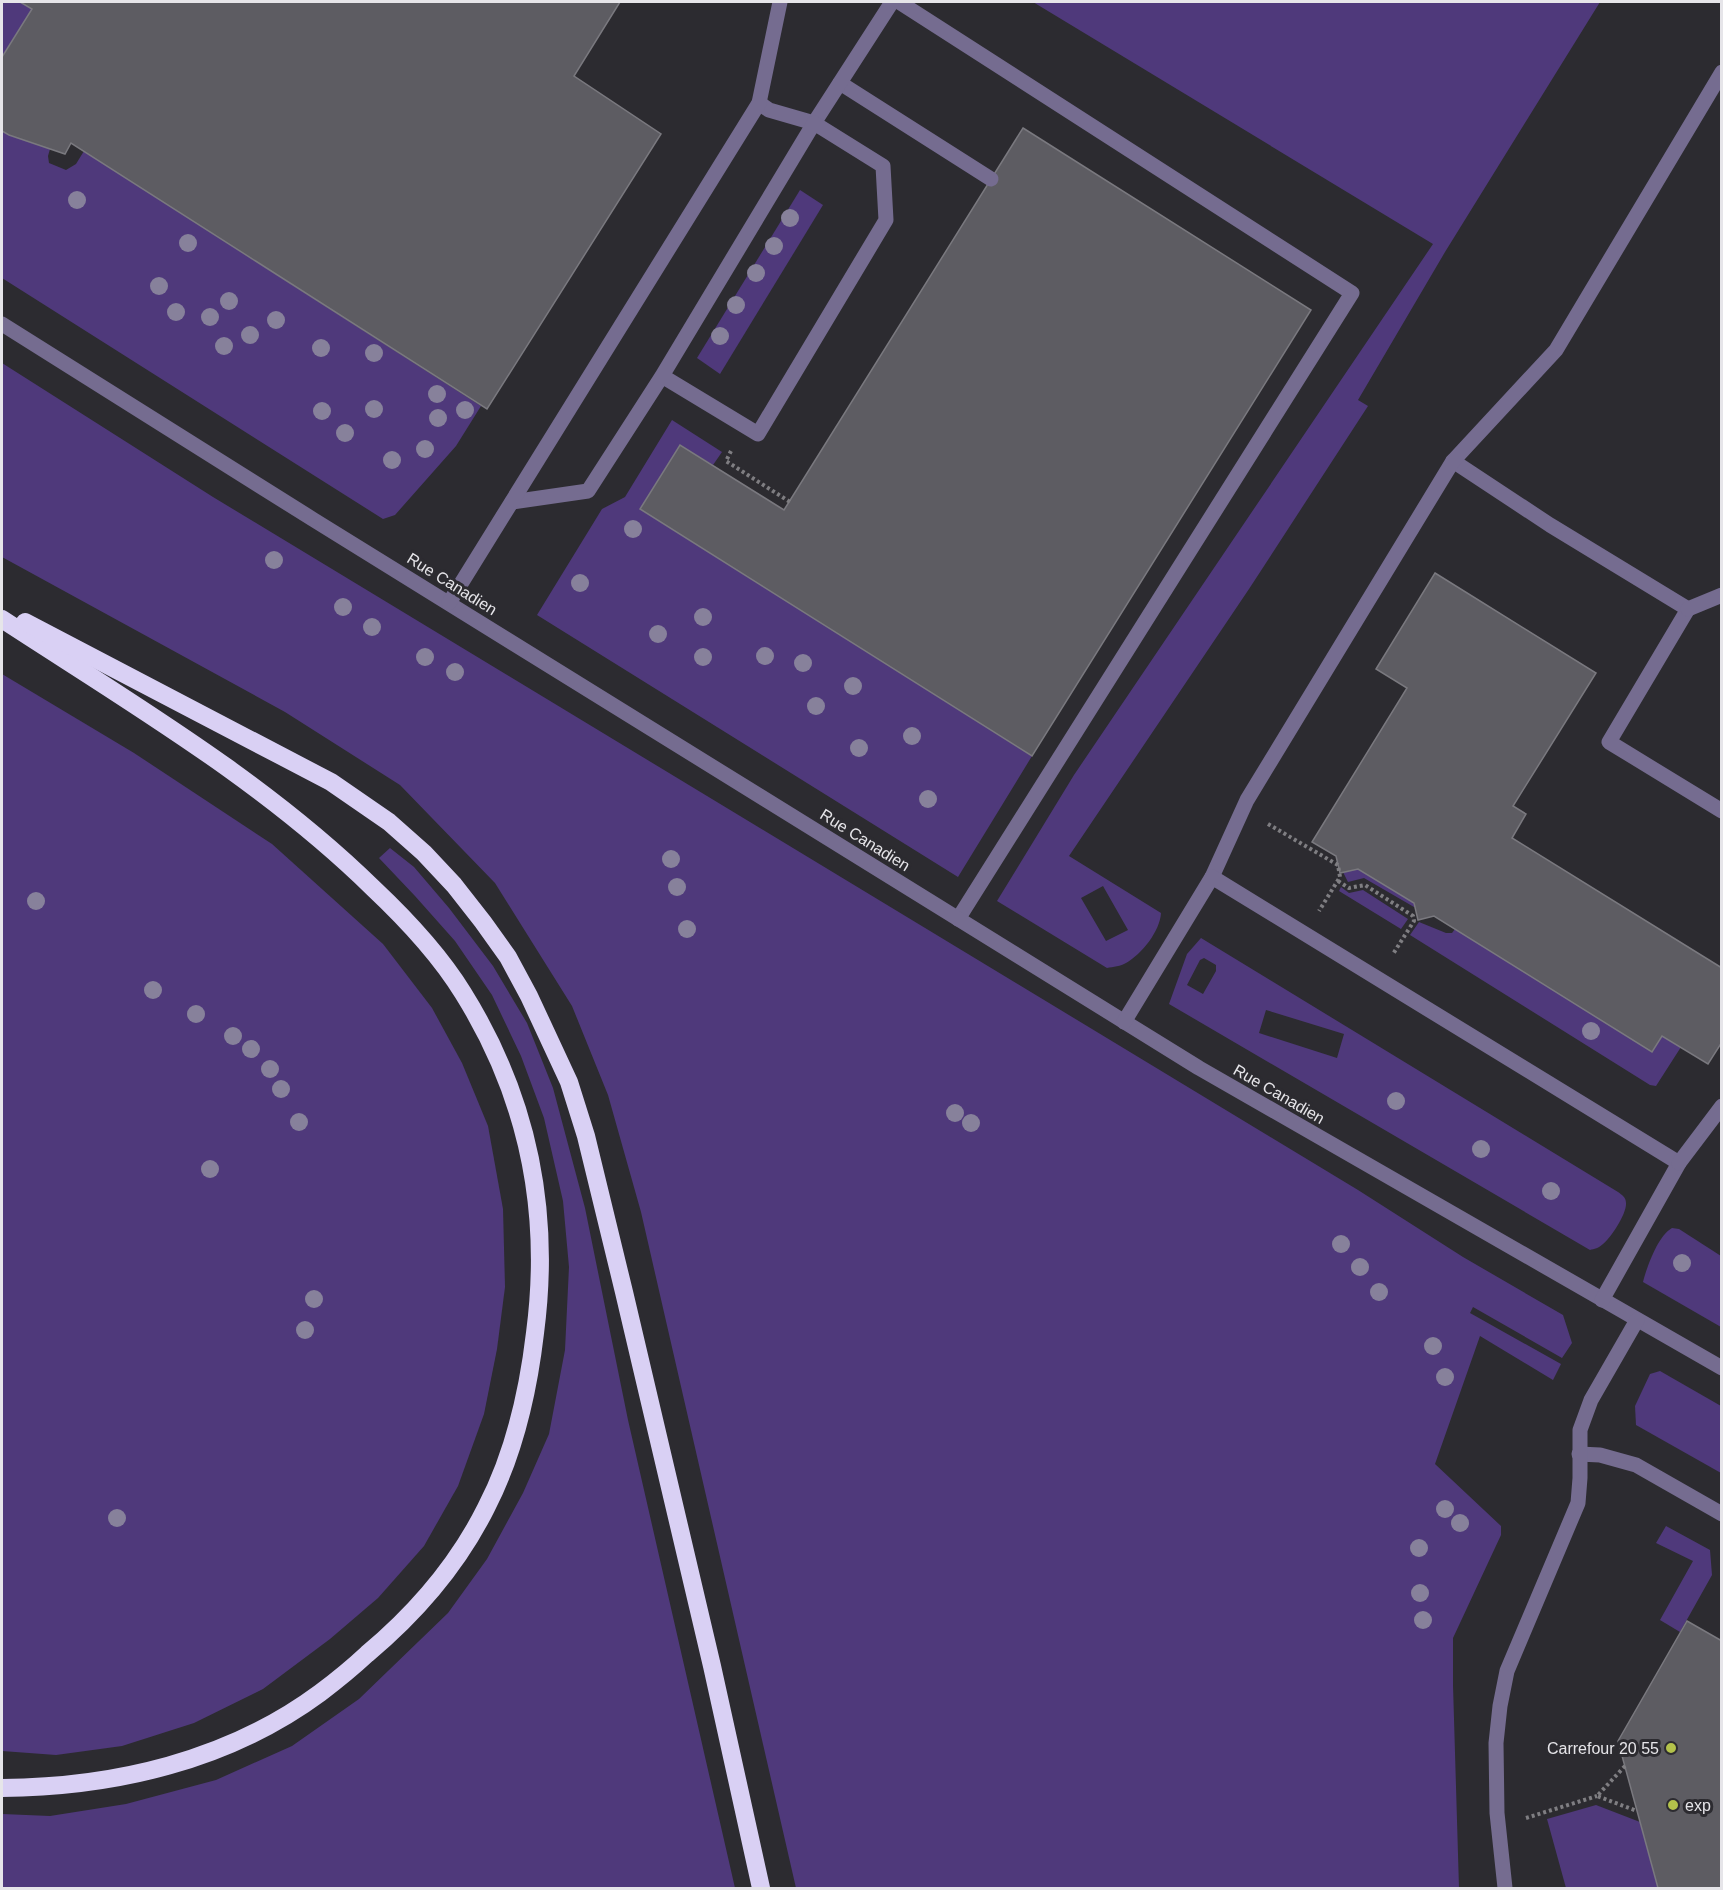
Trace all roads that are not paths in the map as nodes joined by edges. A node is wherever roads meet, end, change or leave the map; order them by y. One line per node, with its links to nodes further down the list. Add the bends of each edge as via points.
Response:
1 (780, 2): 6 (street)
2 (892, 2): 5 (street)
3 (899, 2): 20 (street, via 1352,293)
4 (1722, 72): 11 (street, via 1556,350)
5 (840, 83): 7 (street); 8 (street)
6 (759, 103): 7 (street); 12 (street)
7 (814, 123): 10 (street); 10 (street, via 883,166 886,220 758,434)
8 (991, 179)
9 (2, 324): 14 (street, Rue Canadien)
10 (662, 376): 12 (street, via 588,491)
11 (1452, 461): 15 (street); 19 (street, via 1243,809)
12 (512, 502): 14 (street)
13 (1722, 595): 15 (street)
14 (449, 603): 20 (street, Rue Canadien)
15 (1688, 609): 18 (street, via 1609,742)
16 (2, 610): 30 (highway, via 331,782 360,801 424,853 454,885 508,957 569,1082 585,1137 627,1303)
17 (2, 619): 29 (highway, via 178,734 272,801 340,856 436,955 483,1026 515,1098 528,1146 541,1248 540,1300 526,1391 501,1476 486,1509 441,1580 414,1612 319,1694 244,1737 169,1767 134,1776)
18 (1722, 811)
19 (1212, 877): 21 (street); 23 (street)
20 (958, 919): 21 (street, Rue Canadien)
21 (1124, 1022): 24 (street, Rue Canadien)
22 (1722, 1106): 23 (street)
23 (1680, 1163): 24 (street)
24 (1602, 1300): 25 (street, Rue Canadien)
25 (1637, 1320): 26 (street, Rue Canadien); 27 (street, via 1591,1400 1580,1430)
26 (1722, 1368)
27 (1579, 1454): 28 (street, via 1636,1465); 31 (street, via 1578,1503 1507,1671 1500,1706 1497,1801)
28 (1722, 1514)
29 (2, 1788)
30 (761, 1888)
31 (1504, 1888)

